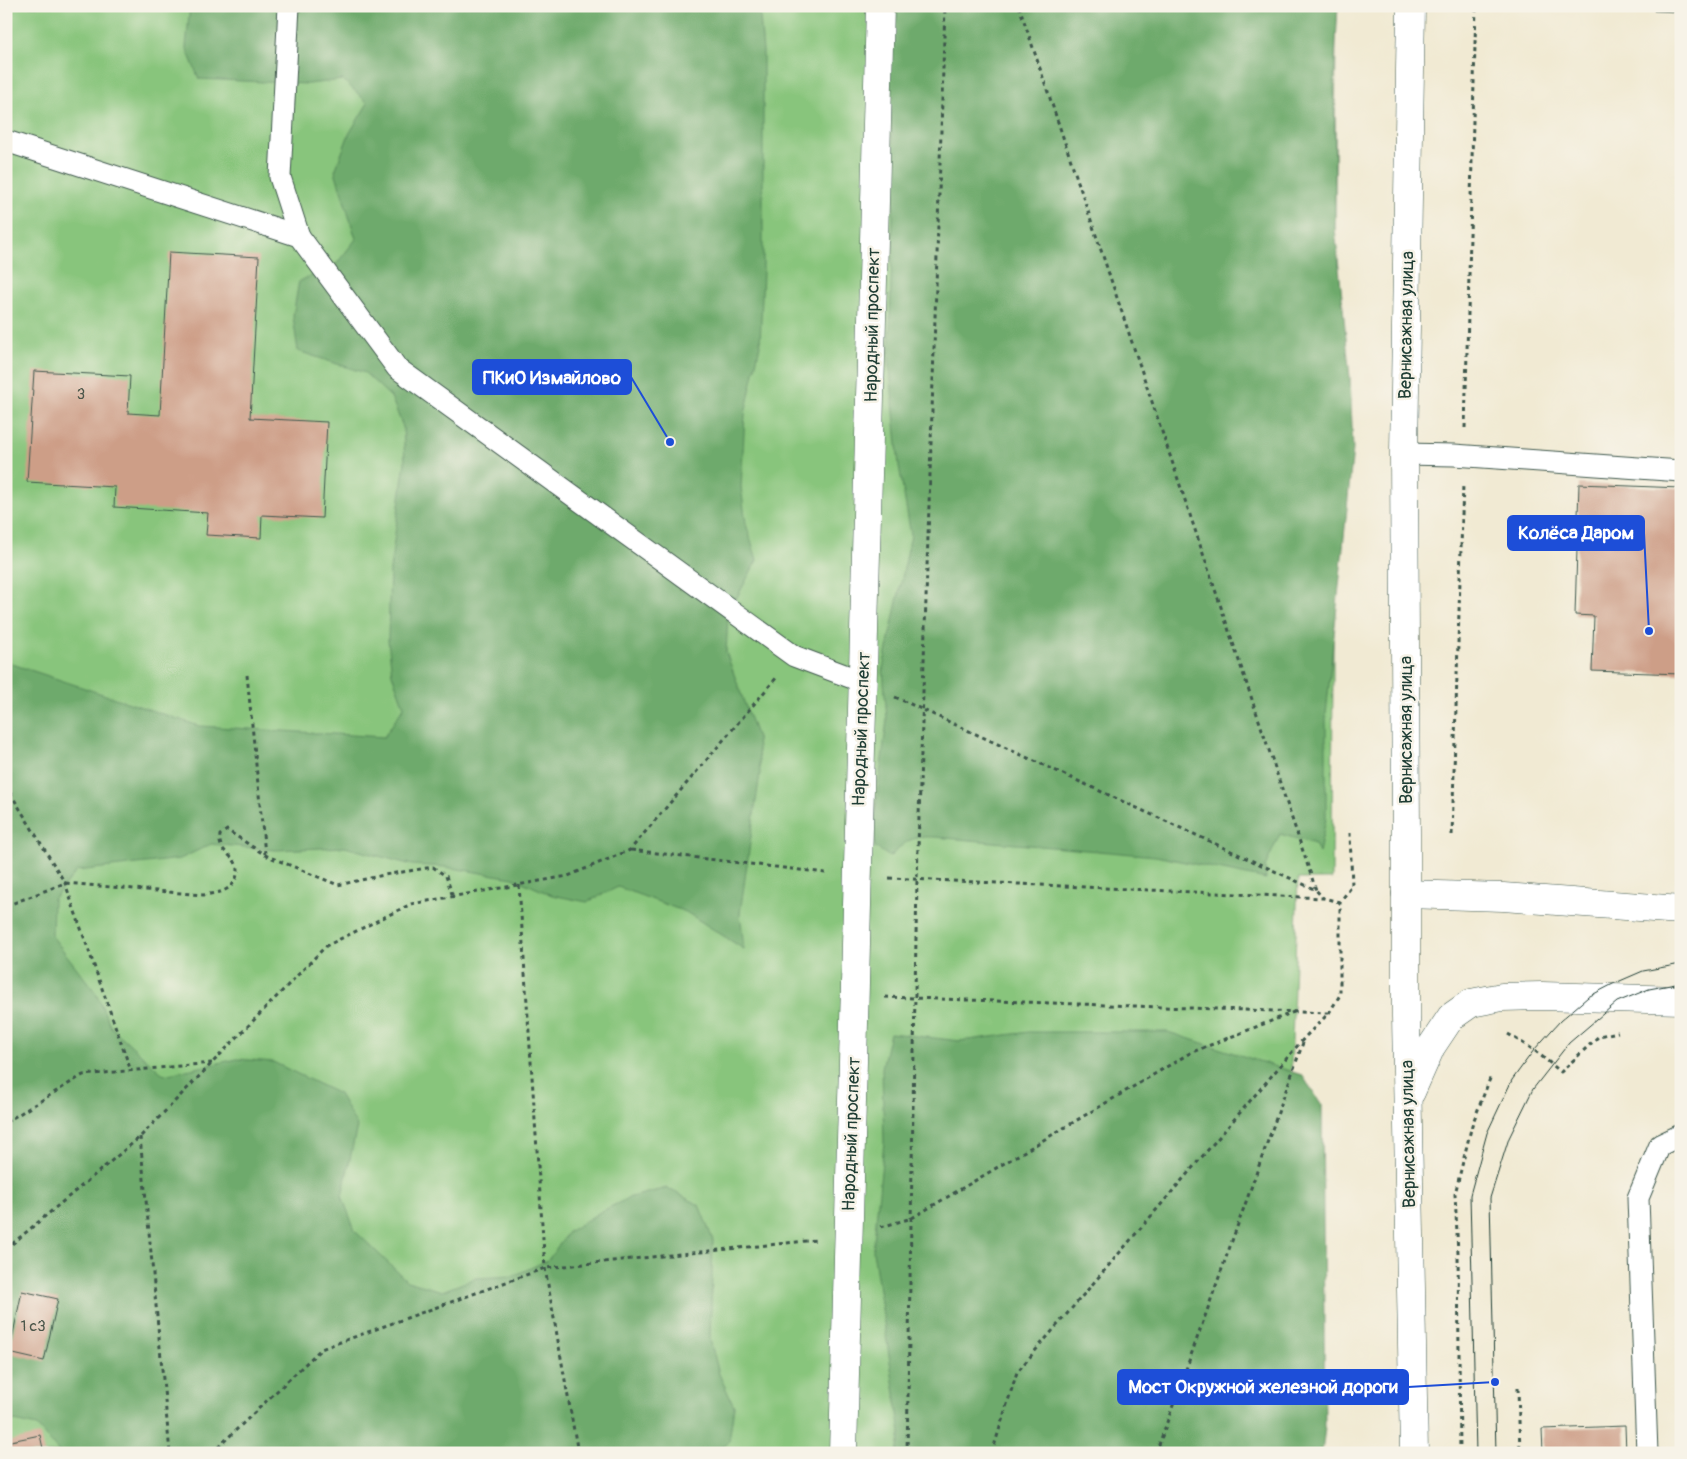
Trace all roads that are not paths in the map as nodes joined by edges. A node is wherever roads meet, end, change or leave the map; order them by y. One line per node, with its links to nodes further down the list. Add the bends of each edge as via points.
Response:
1 (289, 6): 5 (lane, via 280,177)
2 (880, 6): 8 (main road, Народный проспект)
3 (1411, 6): 6 (main road, Вернисажная улица)
4 (6, 141): 5 (lane)
5 (299, 236): 8 (lane, via 397,368 794,656)
6 (1404, 454): 7 (lane); 9 (main road, Вернисажная улица)
7 (1681, 470)
8 (863, 682): 14 (main road, Народный проспект)
9 (1406, 894): 10 (main road, via 1503,897); 12 (main road, Вернисажная улица)
10 (1681, 910)
11 (1681, 1000): 12 (main road, via 1542,996 1502,997 1471,1003 1451,1017 1431,1047)
12 (1408, 1098): 15 (main road, Вернисажная улица)
13 (1681, 1135): 16 (lane, via 1660,1145 1638,1198)
14 (843, 1453)
15 (1414, 1453)
16 (1647, 1453)

